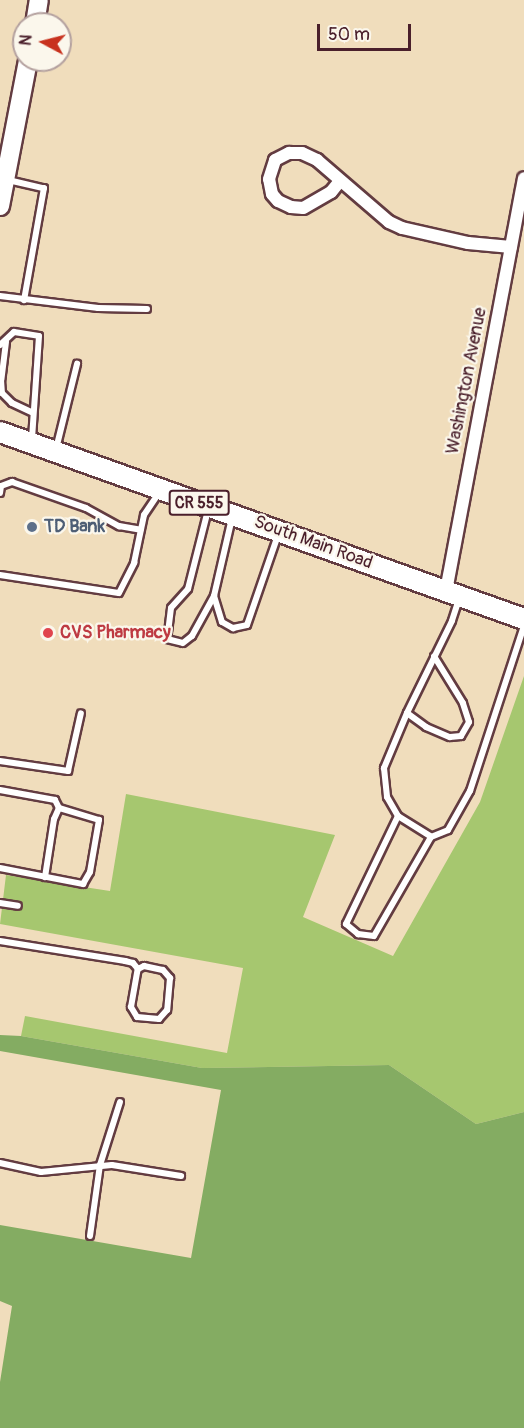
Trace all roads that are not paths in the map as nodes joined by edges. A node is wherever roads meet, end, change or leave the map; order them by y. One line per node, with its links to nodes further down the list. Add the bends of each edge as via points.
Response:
1 (26, 72): 3 (street)
2 (524, 178): 6 (street, Washington Avenue)
3 (5, 179): 5 (street); 8 (lane, via 44,188)
4 (340, 181): 4 (street, via 303,208 278,201 268,179 276,160 295,152 317,160); 6 (street, via 388,222 402,228 468,243)
5 (0, 206)
6 (511, 247): 24 (street, Washington Avenue)
7 (0, 296): 8 (lane)
8 (24, 300): 9 (lane)
9 (147, 309)
10 (7, 340): 11 (lane); 13 (lane, via 2,393); 13 (lane, via 14,332 39,336)
11 (0, 345)
12 (77, 364): 16 (lane)
13 (33, 413): 15 (lane)
14 (0, 432): 15 (main road, South Main Road / CR 555)
15 (32, 444): 16 (main road, South Main Road / CR 555)
16 (55, 453): 17 (main road, South Main Road / CR 555)
17 (160, 490): 19 (main road, South Main Road / CR 555); 21 (lane, via 144,515)
18 (0, 492): 21 (lane, via 1,486 12,482 86,508 119,526)
19 (209, 507): 20 (main road, South Main Road / CR 555); 25 (lane, via 188,589 171,608 167,639 183,643 192,636)
20 (233, 515): 22 (main road, South Main Road / CR 555); 25 (lane)
21 (141, 530): 23 (lane, via 134,563 119,593)
22 (279, 531): 24 (main road, South Main Road / CR 555); 25 (lane, via 247,625 233,628 222,622)
23 (0, 575)
24 (453, 593): 26 (main road, South Main Road / CR 555); 28 (lane, via 452,621)
25 (214, 596)
26 (524, 619)
27 (524, 626): 35 (lane, via 470,791 448,831)
28 (434, 656): 30 (lane); 30 (lane, via 463,703 469,722 461,736 450,737)
29 (81, 713): 31 (lane, via 68,771)
30 (407, 713): 34 (lane, via 384,768 387,797)
31 (0, 761)
32 (0, 790): 33 (lane, via 55,800)
33 (59, 808): 37 (lane); 37 (lane, via 99,820 90,873 83,884)
34 (398, 816): 35 (lane); 35 (lane, via 346,924 358,934 374,936)
35 (431, 837)
36 (0, 868): 37 (lane)
37 (45, 877)
38 (0, 903): 39 (lane)
39 (18, 906)
40 (0, 941): 41 (lane, via 125,961)
41 (138, 969): 41 (lane, via 150,966 168,972 167,1010 159,1019 132,1013)
42 (120, 1102): 44 (lane)
43 (0, 1162): 44 (lane, via 41,1172)
44 (100, 1165): 45 (lane); 46 (lane)
45 (181, 1176)
46 (90, 1236)

